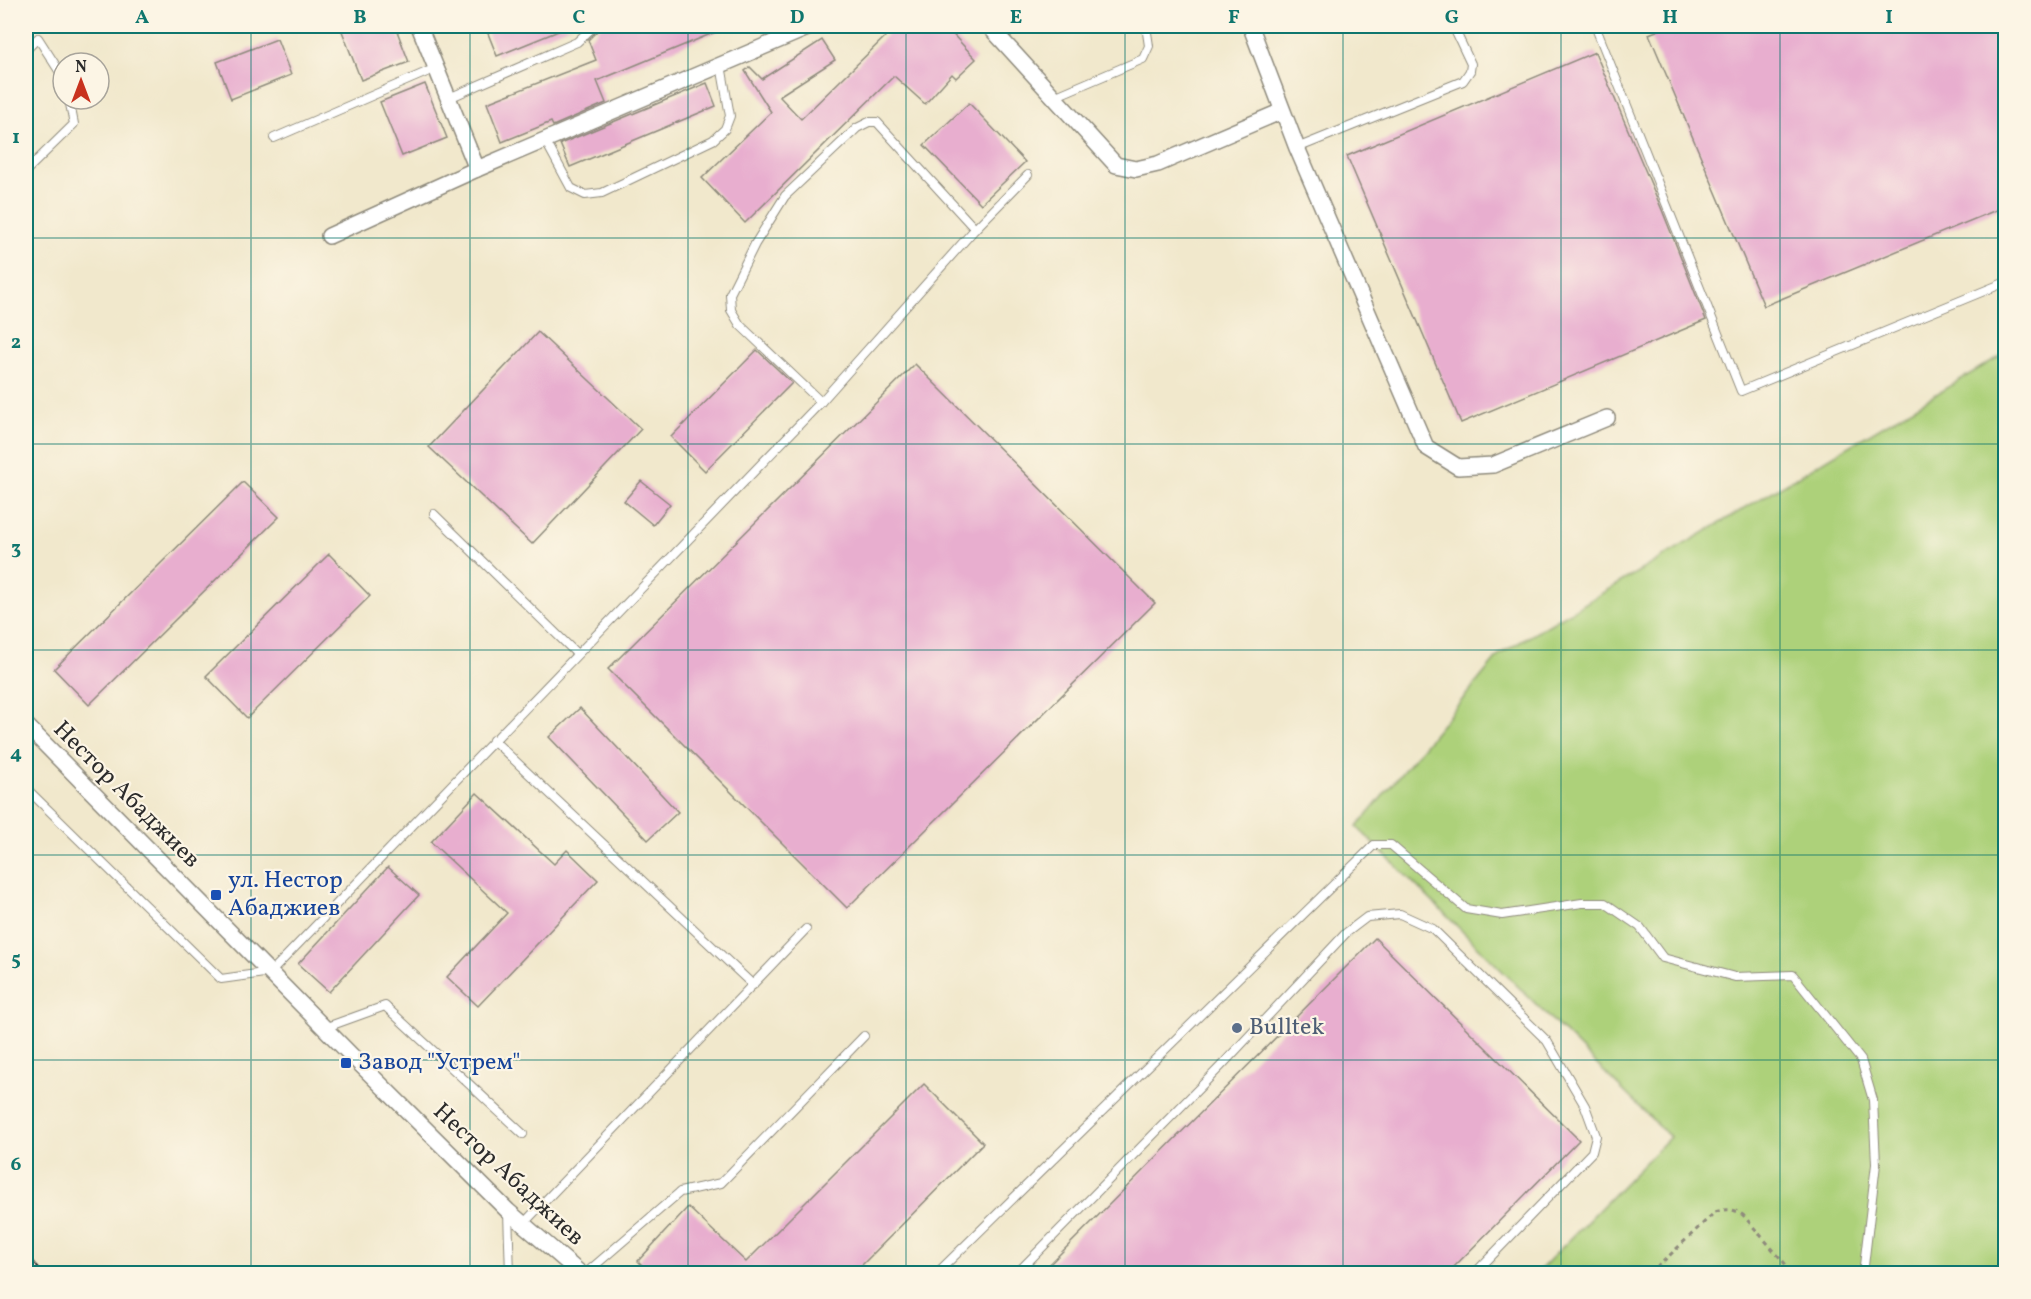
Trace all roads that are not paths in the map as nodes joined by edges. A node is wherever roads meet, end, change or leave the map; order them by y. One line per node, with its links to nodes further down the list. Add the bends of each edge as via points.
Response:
1 (419, 26): 12 (street)
2 (594, 26): 14 (lane, via 577,42)
3 (812, 26): 11 (street)
4 (989, 26): 13 (street)
5 (1148, 26): 13 (lane, via 1149,46 1143,59)
6 (1253, 26): 16 (street)
7 (1453, 26): 19 (lane, via 1471,64 1463,81)
8 (1602, 26): 25 (lane, via 1596,28 1741,391)
9 (26, 50): 10 (lane, via 38,38)
10 (51, 58)
11 (721, 64): 18 (street); 18 (lane, via 730,116 725,129 713,140 602,193 585,195 571,188)
12 (436, 68): 14 (street); 17 (lane)
13 (1054, 97): 16 (street, via 1116,165 1136,169 1158,164)
14 (449, 98): 20 (street)
15 (71, 111): 21 (lane, via 74,124)
16 (1282, 111): 19 (street)
17 (274, 138)
18 (544, 140): 20 (street)
19 (1297, 148): 27 (street, via 1426,447 1458,467 1493,465)
20 (477, 169): 24 (street)
21 (26, 171)
22 (1028, 176): 23 (lane)
23 (975, 229): 26 (lane); 26 (lane, via 877,122 857,128 785,196 754,244 730,294 731,310 740,325)
24 (329, 236)
25 (2006, 282)
26 (821, 402): 29 (lane)
27 (1606, 417)
28 (435, 514): 29 (lane)
29 (577, 654): 31 (lane)
30 (26, 725): 34 (street, Нестор Абаджиев)
31 (493, 740): 34 (lane); 35 (lane)
32 (26, 788): 34 (lane, via 221,979)
33 (806, 929): 35 (lane)
34 (271, 972): 36 (street, Нестор Абаджиев)
35 (753, 985): 40 (lane)
36 (324, 1028): 38 (lane, via 385,1006); 39 (street, Нестор Абаджиев)
37 (864, 1036): 42 (lane, via 721,1183 680,1192)
38 (523, 1134)
39 (508, 1211): 40 (street, Нестор Абаджиев); 41 (lane)
40 (523, 1224): 42 (street, Нестор Абаджиев)
41 (510, 1274)
42 (583, 1274)
43 (936, 1274): 46 (lane, via 1374,845 1391,845 1466,909 1502,915 1605,903 1641,927 1663,958 1735,978 1793,975 1861,1060 1874,1100 1876,1164)
44 (1016, 1274): 45 (lane, via 1346,933 1367,917 1400,914 1433,929 1547,1041 1585,1106 1596,1136 1592,1152)
45 (1474, 1274)
46 (1863, 1274)

